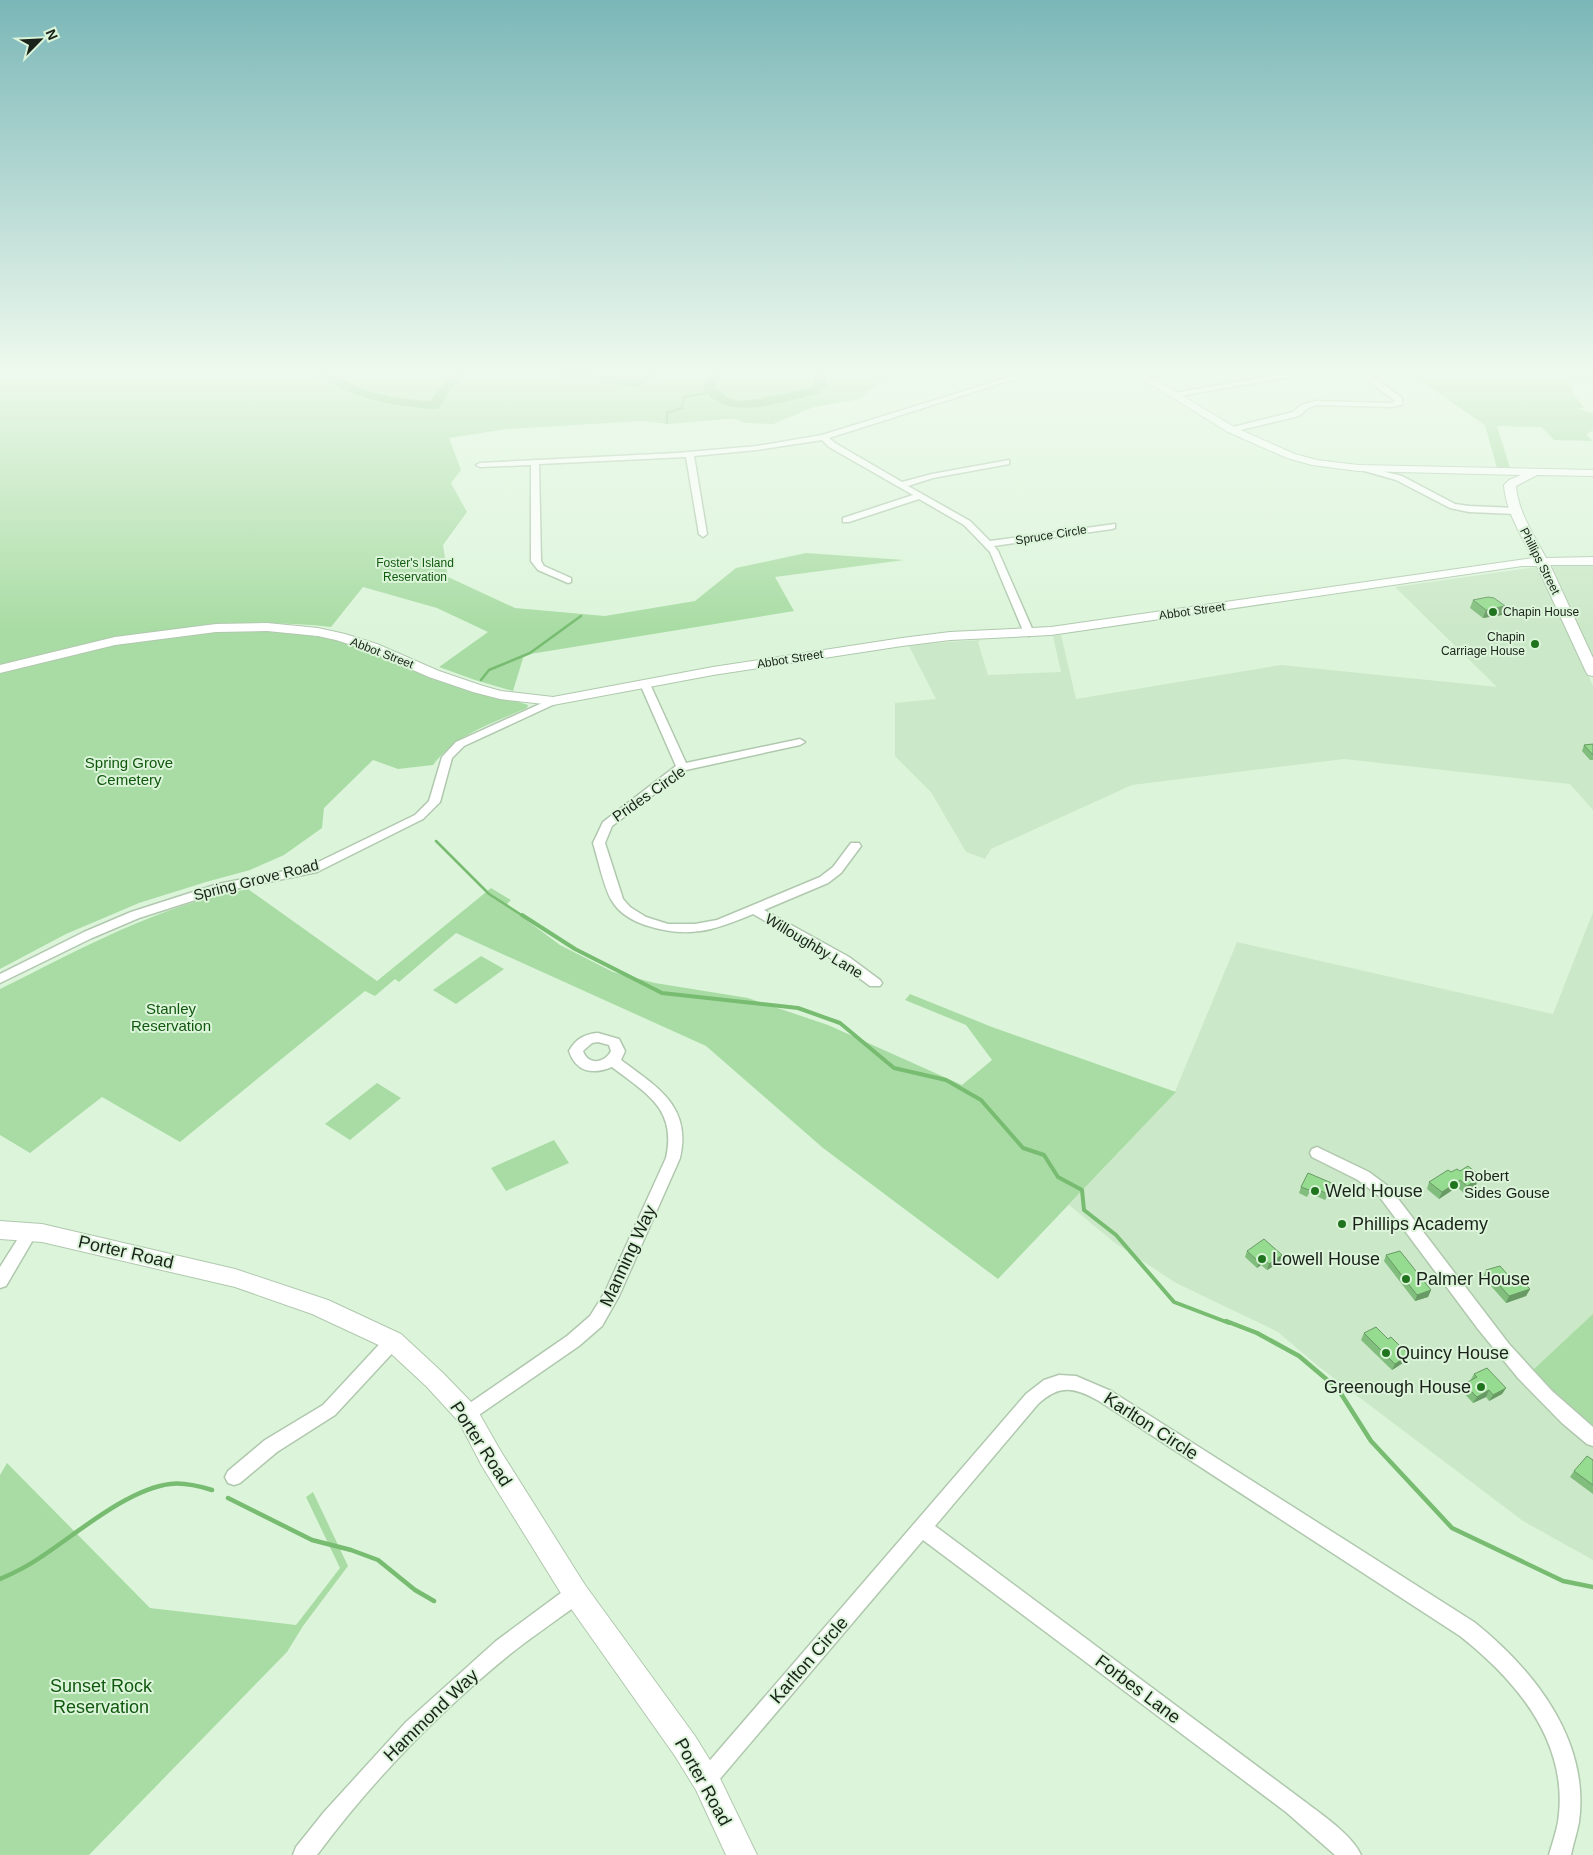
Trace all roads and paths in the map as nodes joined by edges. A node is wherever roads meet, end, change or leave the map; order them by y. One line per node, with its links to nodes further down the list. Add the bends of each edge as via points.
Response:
1 (660, 456): 5 (street)
2 (690, 456): 16 (street)
3 (850, 456): 11 (street)
4 (1290, 456): 8 (street, via 1316,463)
5 (535, 462): 7 (street); 20 (street, via 536,561 541,568)
6 (1006, 462): 11 (street)
7 (480, 465)
8 (1364, 468): 9 (street); 13 (street, via 1400,478 1453,506)
9 (1548, 472): 10 (street); 13 (street, Phillips Street, via 1512,482 1511,498)
10 (1593, 473)
11 (901, 485): 12 (street)
12 (919, 496): 14 (street); 17 (street, via 967,523)
13 (1516, 512): 18 (street, Phillips Street)
14 (846, 520)
15 (1112, 526): 17 (street, Spruce Circle)
16 (703, 534)
17 (989, 544): 21 (street)
18 (1541, 561): 19 (street, Abbot Street); 21 (street, Abbot Street); 23 (street, Phillips Street)
19 (1593, 561)
20 (568, 580)
21 (1029, 633): 24 (street, Abbot Street, via 902,642)
22 (0, 670): 25 (street, Abbot Street, via 115,641 216,628 267,628 340,637 478,689)
23 (1593, 672)
24 (645, 684): 25 (street, Abbot Street); 27 (street)
25 (553, 701): 30 (street, Spring Grove Road, via 460,744 444,762 429,809 420,817 369,843 313,869 218,888 171,902 88,936)
26 (800, 742): 27 (street, Prides Circle)
27 (682, 767): 29 (street, Prides Circle, via 604,829 599,843 617,900 642,920 674,928 720,923)
28 (855, 846): 29 (street, Prides Circle, via 837,870 824,880)
29 (753, 910): 31 (street, Willoughby Lane, via 844,960)
30 (0, 979)
31 (875, 983)
32 (612, 1061): 38 (street, Manning Way, via 656,1094 668,1108 678,1130 673,1158 611,1296 596,1321 573,1341)
33 (1317, 1153): 39 (street, via 1378,1186 1398,1208 1498,1343 1546,1397)
34 (0, 1230): 35 (street, Porter Road)
35 (29, 1233): 36 (street); 37 (street, Porter Road, via 148,1256 235,1278 320,1307)
36 (0, 1281)
37 (394, 1341): 38 (street, Porter Road, via 436,1380); 40 (street, via 330,1410 271,1446)
38 (466, 1414): 42 (street, Porter Road)
39 (1593, 1438)
40 (234, 1477)
41 (922, 1528): 43 (street, Karlton Circle); 46 (street, Forbes Lane, via 1293,1805); 47 (street, Karlton Circle, via 1038,1393 1062,1382 1088,1387 1467,1629 1503,1657 1541,1706 1563,1755 1571,1798 1566,1839)
42 (576, 1594): 43 (street, Porter Road); 44 (street, Hammond Way, via 503,1648 413,1729 331,1819)
43 (706, 1780): 45 (street, Porter Road)
44 (304, 1855)
45 (742, 1855)
46 (1350, 1855)
47 (1560, 1855)

